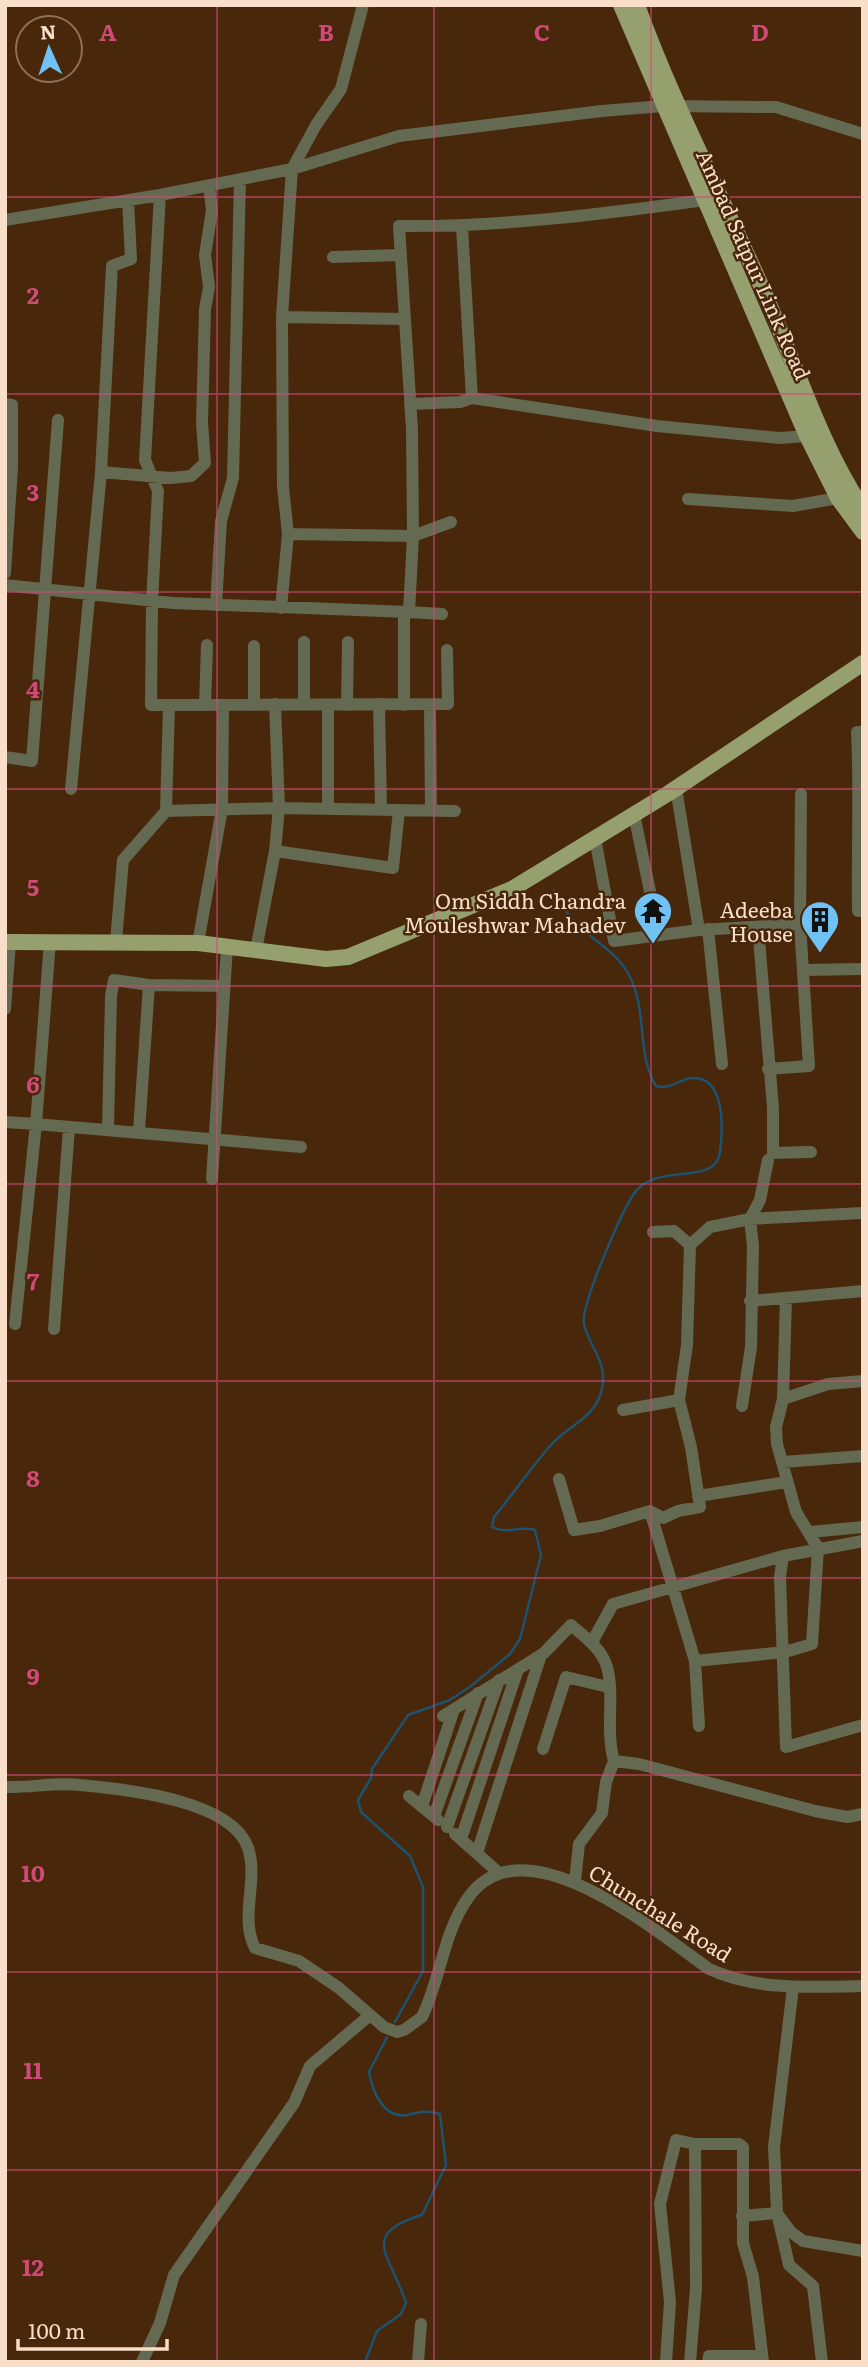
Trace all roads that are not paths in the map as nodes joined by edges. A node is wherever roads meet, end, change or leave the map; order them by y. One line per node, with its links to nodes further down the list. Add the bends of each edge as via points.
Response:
1 (363, 5): 6 (street, via 341,89)
2 (621, 5): 4 (main road, Ambad Satpur Link Road)
3 (638, 5): 4 (main road, Ambad Satpur Link Road)
4 (671, 106): 5 (street, via 776,107); 6 (street, via 398,136); 11 (main road, Ambad Satpur Link Road); 28 (main road, Ambad Satpur Link Road, via 727,208 848,487)
5 (863, 134)
6 (292, 169): 7 (street); 16 (street)
7 (240, 179): 8 (street); 38 (street, via 233,469 221,521)
8 (209, 186): 9 (street); 25 (street, via 212,210 205,255 209,287 202,423 205,463 191,476)
9 (160, 195): 10 (street); 25 (street, via 145,460)
10 (128, 200): 12 (street); 24 (street, via 131,259 112,266)
11 (705, 200): 13 (street); 22 (main road, Ambad Satpur Link Road)
12 (5, 220)
13 (462, 227): 14 (street, via 399,226); 18 (street)
14 (400, 256): 15 (street); 17 (street)
15 (333, 257)
16 (282, 317): 17 (street); 31 (street, via 283,487)
17 (403, 319): 20 (street)
18 (472, 398): 20 (street); 22 (street, via 657,426 779,438)
19 (5, 404): 23 (street, via 12,405)
20 (410, 404): 32 (street)
21 (58, 420): 35 (street)
22 (807, 436): 26 (main road, Ambad Satpur Link Road)
23 (9, 468): 33 (street)
24 (101, 472): 25 (street); 36 (street)
25 (151, 477): 37 (street, via 158,491)
26 (838, 498): 27 (street, via 793,506); 30 (main road, Ambad Satpur Link Road)
27 (688, 499)
28 (863, 509)
29 (451, 522): 32 (street)
30 (863, 533)
31 (288, 534): 32 (street); 39 (street)
32 (413, 536): 40 (street)
33 (5, 573)
34 (5, 585): 35 (street)
35 (47, 589): 36 (street); 60 (street, via 32,761)
36 (88, 593): 37 (street); 62 (street)
37 (152, 601): 38 (street); 57 (street, via 151,705)
38 (216, 605): 39 (street)
39 (281, 608): 40 (street)
40 (407, 612): 41 (street); 55 (street)
41 (442, 614)
42 (304, 642): 52 (street)
43 (348, 642): 54 (street)
44 (207, 645): 51 (street)
45 (254, 646): 48 (street)
46 (447, 650): 56 (street, via 449,704)
47 (863, 663): 61 (main road)
48 (254, 704): 49 (street); 58 (street)
49 (275, 704): 52 (street); 64 (street)
50 (379, 704): 54 (street); 55 (street); 67 (street)
51 (205, 705): 57 (street); 58 (street)
52 (304, 705): 53 (street)
53 (328, 705): 54 (street); 66 (street)
54 (347, 705)
55 (404, 705): 56 (street)
56 (430, 705): 69 (street)
57 (169, 706): 70 (street)
58 (222, 706): 65 (street)
59 (863, 732): 75 (street, via 857,732)
60 (5, 757)
61 (676, 788): 72 (main road); 79 (street)
62 (71, 789)
63 (801, 794): 77 (street)
64 (279, 808): 65 (street); 66 (street); 74 (street)
65 (222, 809): 70 (street); 84 (street)
66 (328, 809): 67 (street)
67 (382, 810): 68 (street)
68 (399, 810): 69 (street); 74 (street, via 393,868)
69 (431, 810): 71 (street)
70 (166, 811): 82 (street, via 123,860)
71 (455, 811)
72 (634, 814): 73 (main road); 80 (street)
73 (595, 838): 80 (street, via 614,941); 86 (main road, via 512,889 348,957 326,959)
74 (275, 851): 86 (street)
75 (860, 857): 76 (street, via 858,911)
76 (863, 911)
77 (800, 924): 78 (street); 88 (street)
78 (758, 927): 79 (street); 93 (street)
79 (704, 929): 80 (street); 92 (street)
80 (659, 935)
81 (50, 941): 82 (main road); 83 (main road); 95 (street)
82 (116, 941): 84 (main road)
83 (8, 942): 91 (street)
84 (198, 943): 85 (main road)
85 (227, 947): 86 (main road); 90 (street)
86 (257, 950)
87 (863, 969): 88 (street)
88 (804, 970): 93 (street, via 809,1066)
89 (149, 985): 90 (street); 97 (street, via 114,980); 98 (street)
90 (225, 986): 99 (street)
91 (5, 1009)
92 (723, 1064)
93 (768, 1069): 101 (street, via 773,1153)
94 (5, 1122): 95 (street)
95 (36, 1124): 96 (street); 112 (street)
96 (69, 1128): 97 (street); 113 (street)
97 (108, 1129): 98 (street)
98 (139, 1131): 99 (street)
99 (216, 1137): 100 (street); 103 (street)
100 (301, 1147)
101 (811, 1152)
102 (768, 1160): 106 (street, via 760,1200)
103 (212, 1179)
104 (863, 1208): 105 (street)
105 (863, 1213): 106 (street)
106 (750, 1219): 108 (street, via 710,1227); 111 (street)
107 (653, 1232): 108 (street, via 674,1231)
108 (690, 1245): 116 (street, via 687,1345)
109 (863, 1291): 110 (street)
110 (786, 1298): 111 (street); 115 (street)
111 (750, 1301): 117 (street, via 751,1347)
112 (15, 1324)
113 (54, 1329)
114 (863, 1381): 115 (street, via 828,1384)
115 (783, 1399): 120 (street, via 776,1427)
116 (679, 1400): 118 (street); 123 (street)
117 (742, 1406)
118 (623, 1410)
119 (863, 1456): 120 (street)
120 (783, 1462): 122 (street)
121 (559, 1479): 124 (street, via 574,1530)
122 (787, 1482): 123 (street); 126 (street, via 796,1511)
123 (698, 1496): 124 (street, via 700,1507 663,1518)
124 (650, 1511): 130 (street)
125 (863, 1527): 126 (street)
126 (810, 1532): 128 (street)
127 (863, 1541): 128 (street)
128 (818, 1548): 129 (street); 132 (street, via 812,1644)
129 (783, 1556): 130 (street); 132 (street, via 779,1577)
130 (670, 1588): 131 (street, via 613,1604); 134 (street)
131 (592, 1642): 133 (street, via 571,1625); 137 (street, via 607,1665)
132 (785, 1652): 134 (street); 139 (street, via 786,1747)
133 (541, 1655): 135 (street); 150 (street)
134 (695, 1661): 140 (street)
135 (518, 1669): 136 (street); 149 (street)
136 (499, 1681): 138 (street); 148 (street)
137 (608, 1688): 141 (street, via 566,1677); 142 (street, via 609,1745)
138 (478, 1693): 145 (street, via 449,1713); 147 (street)
139 (863, 1725)
140 (699, 1726)
141 (543, 1749)
142 (614, 1761): 146 (street, via 847,1818); 152 (street, via 602,1813 579,1844)
143 (5, 1787): 155 (street, via 81,1785 177,1801 224,1817 243,1835 251,1856 249,1924 255,1948 299,1961)
144 (409, 1796): 145 (street)
145 (422, 1806): 147 (street)
146 (863, 1814)
147 (433, 1816): 148 (street)
148 (447, 1827): 149 (street)
149 (461, 1839): 150 (street)
150 (477, 1853): 151 (street)
151 (499, 1873): 152 (street, Chunchale Road, via 527,1872); 155 (street, via 479,1885 463,1905 428,2005 415,2025 397,2032)
152 (575, 1881): 154 (street, Chunchale Road, via 624,1908 709,1969 749,1982)
153 (863, 1986): 154 (street, Chunchale Road)
154 (793, 1987): 157 (street, via 774,2147)
155 (370, 2015): 162 (street, via 310,2066 294,2103 174,2275)
156 (695, 2144): 158 (street, via 743,2147); 164 (street, via 676,2140 660,2204 670,2302); 165 (street, via 696,2290)
157 (777, 2213): 158 (street); 159 (street, via 797,2239); 167 (street, via 789,2264 813,2286)
158 (742, 2216): 161 (street)
159 (863, 2251)
160 (421, 2324): 163 (street)
161 (763, 2359): 166 (street, via 709,2356)
162 (142, 2362)
163 (418, 2362)
164 (666, 2362)
165 (690, 2362)
166 (708, 2362)
167 (822, 2362)

